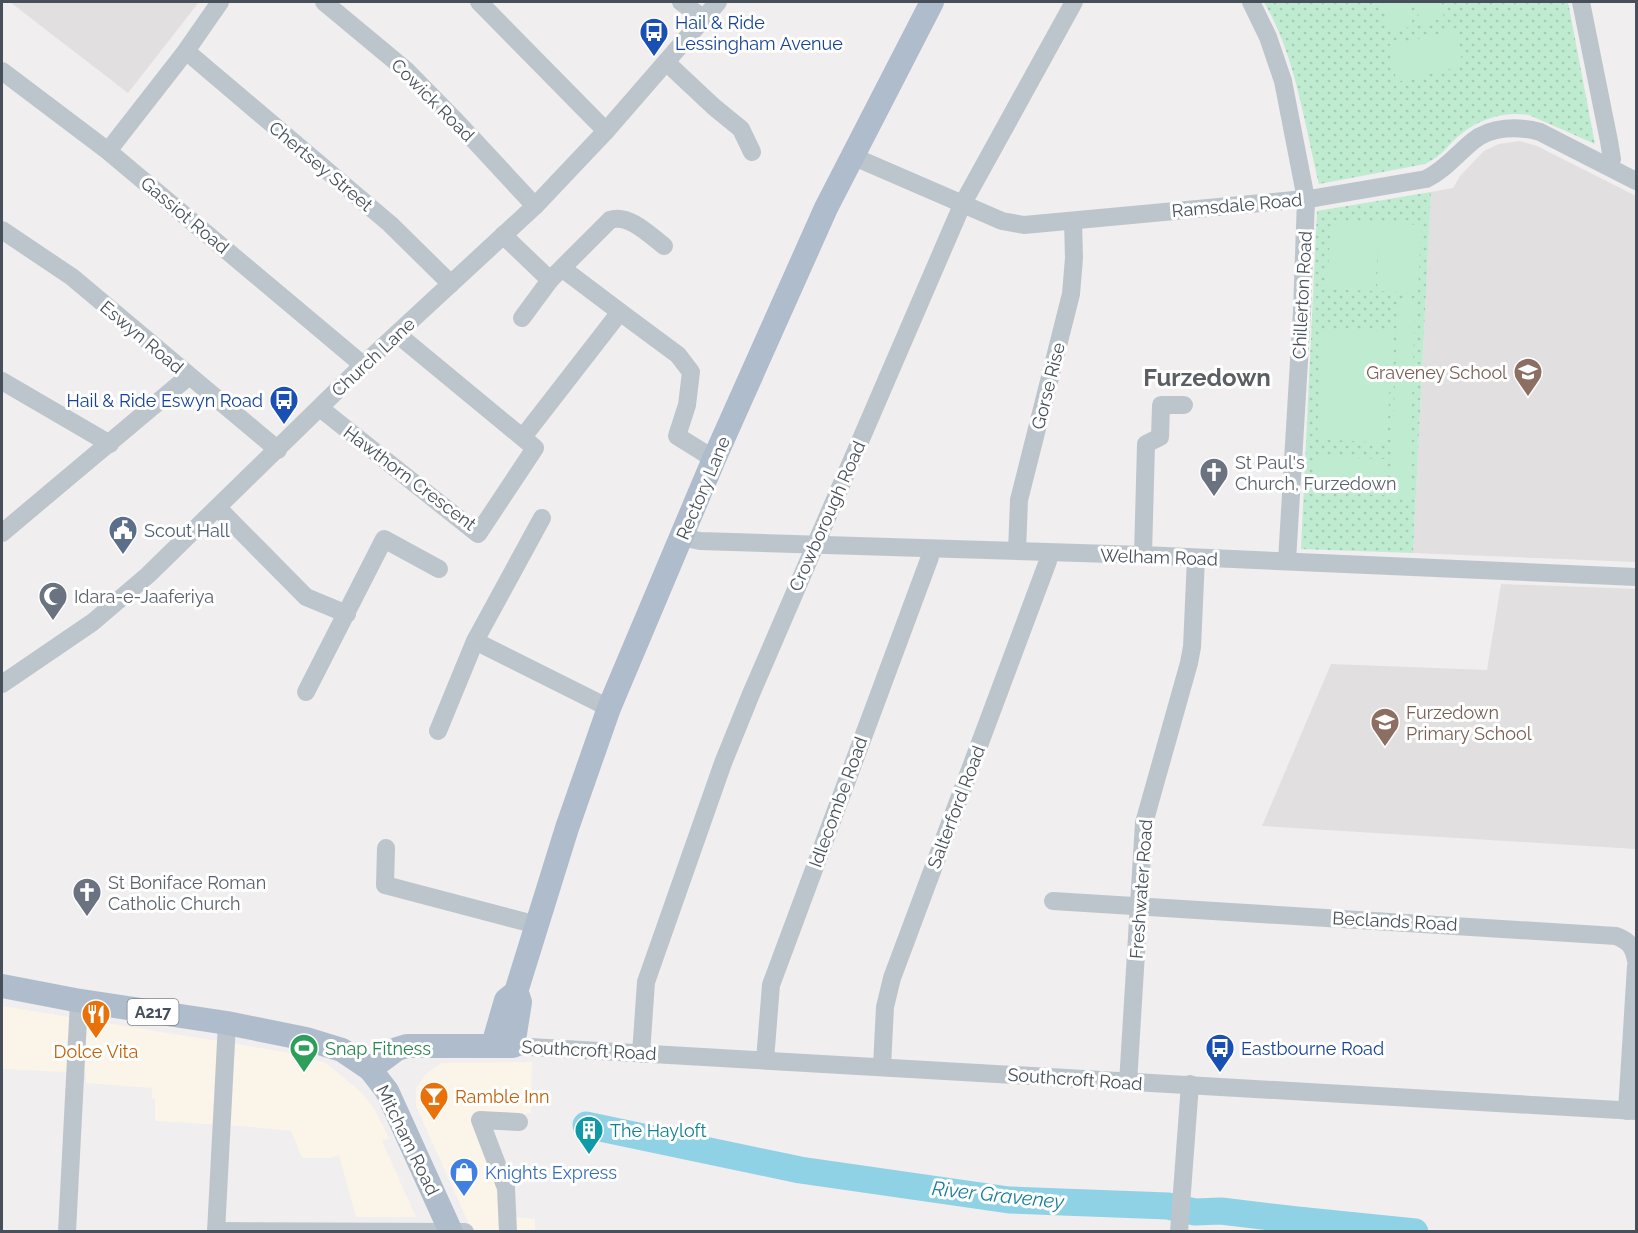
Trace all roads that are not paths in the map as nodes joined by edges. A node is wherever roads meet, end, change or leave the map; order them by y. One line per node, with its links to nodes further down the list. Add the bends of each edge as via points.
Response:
1 (220, 2): 11 (street)
2 (324, 2): 22 (street, Cowick Road, via 407,72)
3 (479, 2): 14 (street)
4 (681, 2): 10 (street)
5 (718, 2): 10 (street, Church Lane)
6 (933, 2): 17 (main road, Rectory Lane)
7 (1074, 2): 21 (street, Crowborough Road)
8 (1251, 2): 20 (street, Chillerton Road, via 1268,37 1282,81)
9 (1581, 2): 18 (street, via 1609,141)
10 (703, 18): 12 (street, Church Lane)
11 (186, 51): 15 (street); 28 (street, Chertsey Street, via 390,224)
12 (666, 62): 14 (street, Church Lane); 16 (street, via 741,129)
13 (2, 71): 15 (street, Gassiot Road)
14 (606, 131): 22 (street, Church Lane)
15 (108, 151): 32 (street, Gassiot Road)
16 (752, 152)
17 (852, 156): 21 (street, Ramsdale Road); 40 (main road, Rectory Lane)
18 (1609, 166): 19 (street, Ramsdale Road); 20 (street, Ramsdale Road, via 1540,132 1511,128 1475,139 1426,179)
19 (1636, 181)
20 (1306, 199): 23 (street, Ramsdale Road); 51 (street, Chillerton Road)
21 (962, 205): 23 (street, Ramsdale Road, via 1012,224); 45 (street, Crowborough Road)
22 (535, 206): 25 (street, Church Lane)
23 (1073, 221): 47 (street, Gorse Rise, via 1071,294 1019,500)
24 (2, 230): 33 (street, Eswyn Road, via 72,277)
25 (503, 235): 27 (street); 28 (street, Church Lane)
26 (664, 246): 27 (street, via 626,219 617,217)
27 (556, 275): 29 (street); 30 (street)
28 (451, 284): 31 (street, Church Lane)
29 (620, 312): 37 (street); 40 (street, via 678,355 691,372 687,405 676,436)
30 (522, 318)
31 (397, 334): 32 (street, Church Lane); 37 (street)
32 (363, 365): 36 (street, Church Lane)
33 (189, 376): 38 (street); 39 (street, Eswyn Road)
34 (2, 381): 38 (street)
35 (1184, 405): 49 (street, via 1161,405 1160,436 1146,444)
36 (320, 408): 37 (street, Hawthorn Crescent, via 478,534 535,447); 39 (street, Church Lane)
37 (523, 437)
38 (110, 444): 43 (street)
39 (278, 450): 41 (street, Church Lane)
40 (714, 459): 44 (main road, Rectory Lane)
41 (218, 508): 54 (street, via 306,597); 56 (street, Church Lane, via 93,622)
42 (542, 518): 55 (street)
43 (2, 533)
44 (681, 537): 45 (street, Welham Road); 58 (main road, Rectory Lane)
45 (814, 545): 46 (street, Welham Road); 70 (street, Crowborough Road, via 723,764 646,982)
46 (930, 549): 47 (street, Welham Road); 71 (street, Idlecombe Road, via 771,985)
47 (1017, 551): 48 (street, Welham Road)
48 (1049, 553): 49 (street, Welham Road); 72 (street, Salterford Road, via 892,978 885,1007)
49 (1143, 555): 50 (street, Welham Road)
50 (1196, 558): 51 (street, Welham Road); 62 (street, Freshwater Road, via 1192,647 1145,815)
51 (1287, 561): 53 (street, Welham Road)
52 (439, 569): 54 (street, via 384,539)
53 (1636, 577)
54 (347, 614): 57 (street)
55 (476, 641): 58 (street); 59 (street)
56 (2, 684)
57 (306, 692)
58 (609, 708): 63 (main road, Rectory Lane)
59 (438, 731)
60 (386, 848): 63 (street, via 385,885)
61 (1053, 902): 62 (street, Beclands Road)
62 (1139, 907): 64 (street, Beclands Road, via 1616,936 1631,944); 74 (street, Freshwater Road)
63 (537, 925): 69 (main road, Rectory Lane, via 516,992 520,1002)
64 (1636, 960)
65 (1636, 966): 76 (street)
66 (2, 986): 67 (main road, Mitcham Road / A217)
67 (79, 1001): 68 (main road, Mitcham Road / A217); 81 (street)
68 (227, 1023): 73 (main road, Mitcham Road / A217, via 335,1047); 79 (street)
69 (503, 1045): 70 (street, Southcroft Road); 73 (main road, via 407,1046)
70 (641, 1054): 71 (street, Southcroft Road)
71 (765, 1060): 72 (street, Southcroft Road)
72 (882, 1066): 74 (street, Southcroft Road)
73 (370, 1069): 80 (main road, Mitcham Road / A217, via 393,1101)
74 (1128, 1083): 75 (street, Southcroft Road)
75 (1190, 1084): 76 (street, Southcroft Road); 78 (street)
76 (1632, 1111)
77 (519, 1122): 82 (street, via 480,1120 506,1188)
78 (1179, 1225)
79 (216, 1231): 80 (street)
80 (455, 1231)
81 (66, 1232)
82 (508, 1232)

